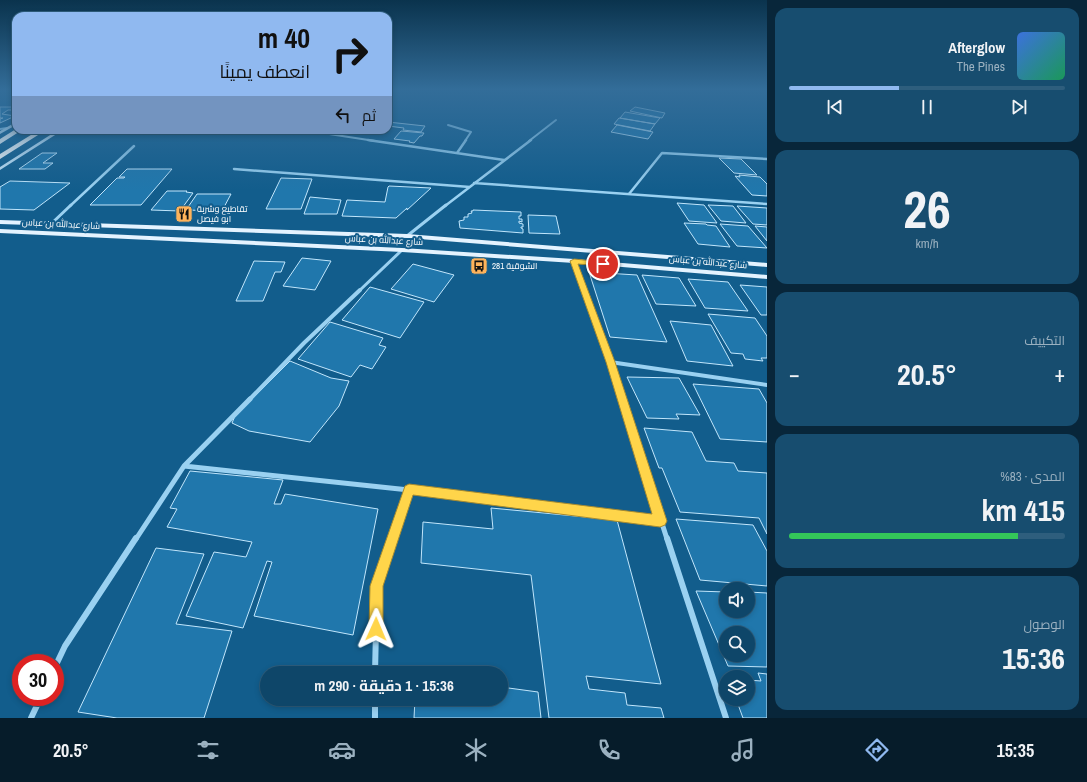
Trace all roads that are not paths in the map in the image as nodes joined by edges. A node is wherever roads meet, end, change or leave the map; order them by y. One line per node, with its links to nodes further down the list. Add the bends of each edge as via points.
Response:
1 (553, 123): 16 (street)
2 (12, 125): 4 (main road)
3 (448, 125): 13 (street, via 471,132)
4 (7, 128): 5 (street); 6 (main road)
5 (0, 129)
6 (0, 133)
7 (13, 134): 11 (highway)
8 (37, 134): 14 (highway)
9 (55, 134): 17 (main road)
10 (330, 134): 13 (street)
11 (0, 142)
12 (134, 146): 24 (street)
13 (457, 153): 16 (street)
14 (0, 157)
15 (767, 159): 21 (street, via 662,153)
16 (504, 160): 19 (street)
17 (0, 169)
18 (234, 169): 20 (street)
19 (474, 183): 20 (street); 21 (street)
20 (470, 187): 26 (street)
21 (629, 194): 22 (street)
22 (767, 204)
23 (0, 222): 24 (main road, شارع عبدالله بن عباس)
24 (51, 224): 26 (main road, شارع عبدالله بن عباس)
25 (0, 231): 27 (main road, شارع عبدالله بن عباس)
26 (407, 236): 29 (main road, شارع عبدالله بن عباس)
27 (402, 250): 28 (main road, شارع عبدالله بن عباس); 33 (street, via 304,343)
28 (574, 261): 30 (main road, شارع عبدالله بن عباس); 31 (street)
29 (767, 265)
30 (767, 277)
31 (610, 362): 32 (street); 35 (street)
32 (767, 385)
33 (184, 466): 34 (street); 36 (street)
34 (409, 490): 35 (street); 37 (street, via 377,586)
35 (660, 521): 42 (street)
36 (61, 654)
37 (375, 666)
38 (36, 706): 40 (street)
39 (375, 706): 41 (street)
40 (31, 718)
41 (375, 718)
42 (726, 718)

